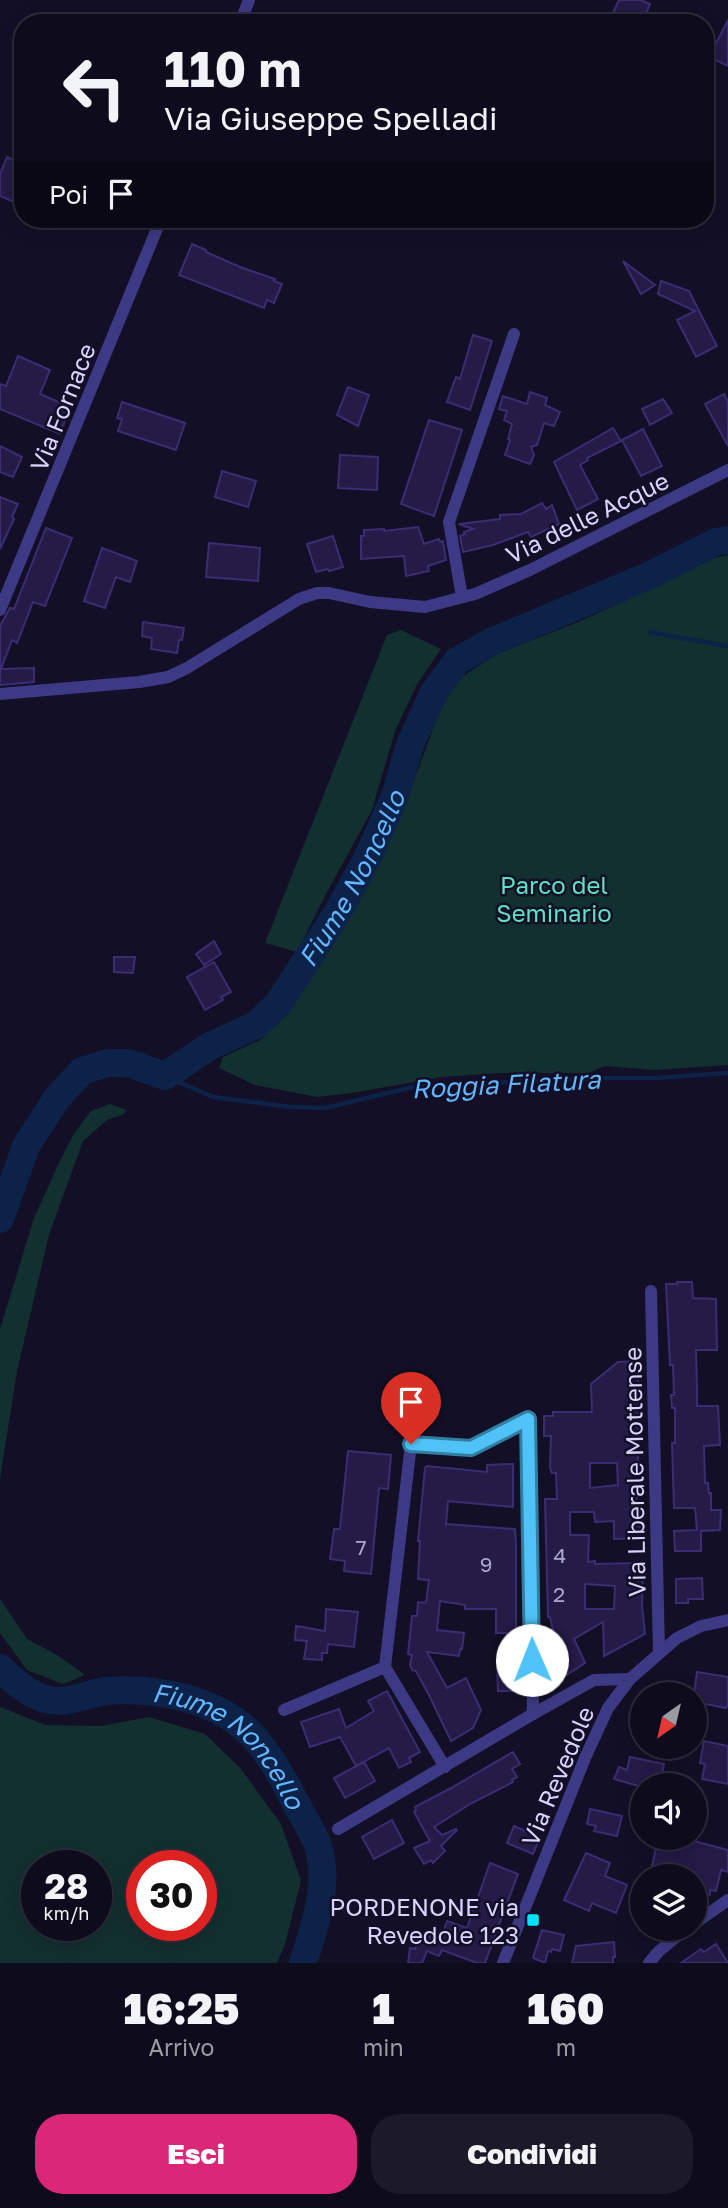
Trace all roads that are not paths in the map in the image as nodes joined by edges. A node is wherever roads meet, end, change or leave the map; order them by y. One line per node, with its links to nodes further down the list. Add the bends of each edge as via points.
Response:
1 (157, 228): 5 (street, Via Fornace)
2 (514, 334): 4 (street, via 449,522)
3 (728, 470): 4 (street, Via delle Acque, via 530,570)
4 (462, 597): 6 (street, Via delle Acque, via 425,607 317,593 299,599 168,677)
5 (0, 610)
6 (0, 694)
7 (651, 1291): 9 (street, Via Liberale Mottense)
8 (728, 1620): 9 (street, Via Revedole, via 701,1626)
9 (659, 1653): 11 (street, Via Revedole)
10 (386, 1667): 12 (street); 13 (street, via 411,1444 471,1448 528,1419); 14 (street)
11 (630, 1679): 13 (street, via 594,1680); 19 (street, Via Revedole, via 596,1732)
12 (284, 1710)
13 (533, 1714): 14 (street)
14 (445, 1767): 15 (street)
15 (338, 1829)
16 (728, 1900): 17 (street)
17 (707, 1915)
18 (671, 1941): 20 (street)
19 (503, 1963)
20 (649, 1963)

